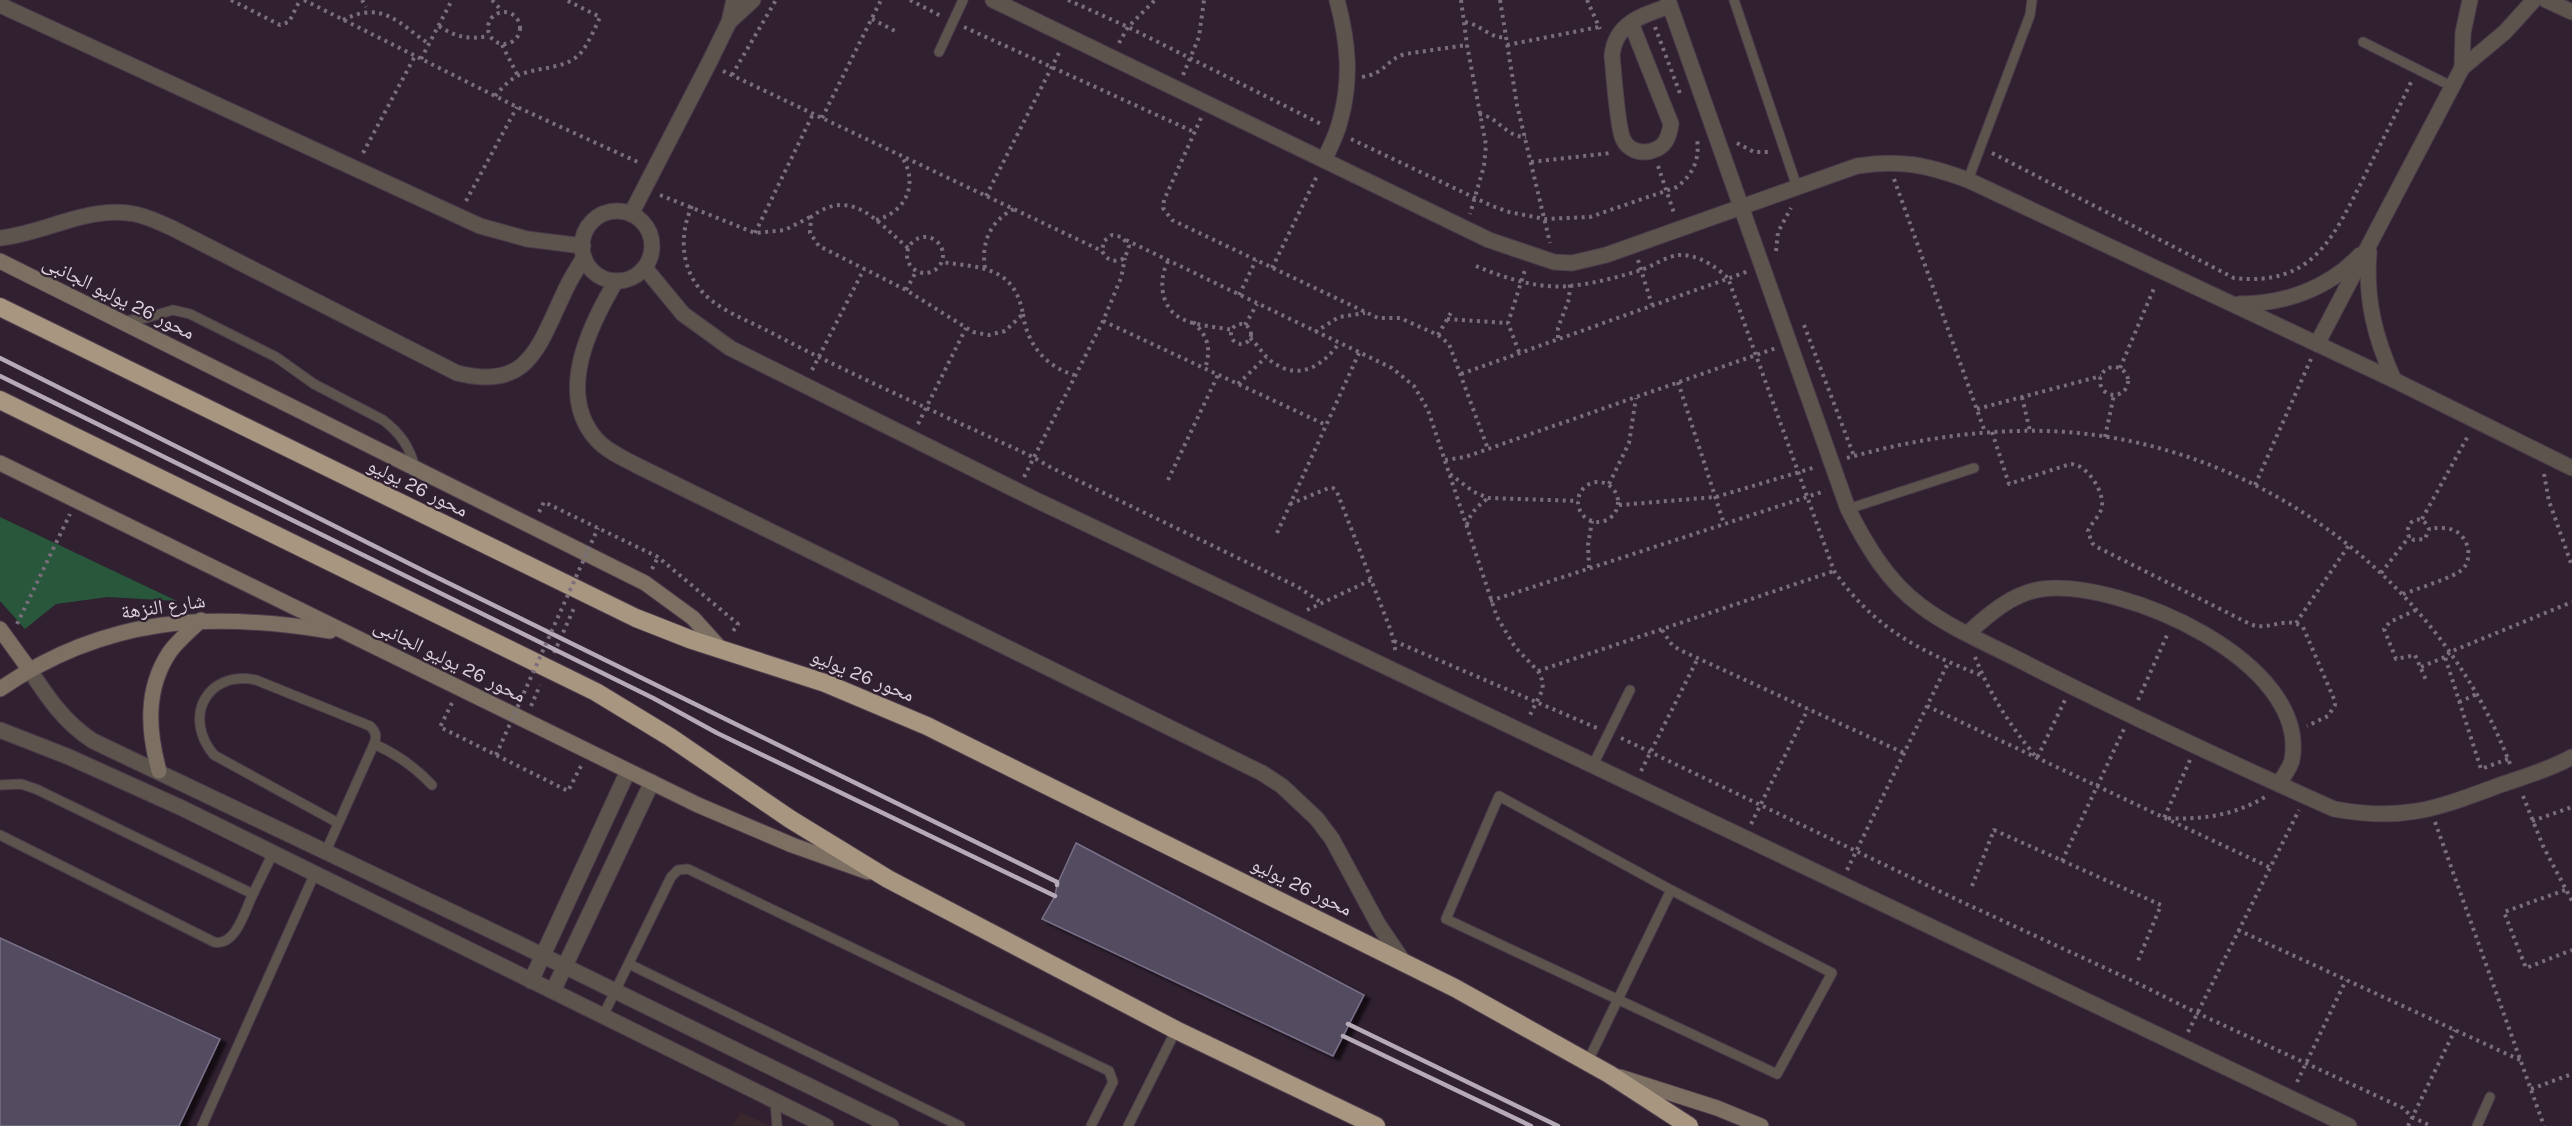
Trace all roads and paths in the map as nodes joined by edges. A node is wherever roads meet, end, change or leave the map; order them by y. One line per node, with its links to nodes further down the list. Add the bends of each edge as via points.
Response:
1 (231, 0): 2 (path, via 285,25)
2 (302, 0): 33 (path)
3 (362, 0): 28 (path)
4 (451, 0): 38 (path)
5 (492, 0): 29 (path)
6 (566, 0): 61 (path, via 600,17 583,51 562,65)
7 (734, 0): 35 (street)
8 (753, 0): 35 (street)
9 (776, 0): 60 (path)
10 (881, 0): 32 (path)
11 (910, 0): 34 (path)
12 (963, 0): 34 (lane)
13 (993, 0): 43 (street)
14 (1068, 0): 39 (path)
15 (1155, 0): 39 (path)
16 (1204, 0): 54 (path, via 1199,37)
17 (1337, 0): 62 (street, via 1347,38)
18 (1461, 0): 36 (path)
19 (1500, 0): 44 (path)
20 (1587, 0): 40 (path)
21 (1734, 0): 86 (lane)
22 (2032, 0): 76 (lane, via 2030,15)
23 (2470, 0): 58 (street, via 2463,33)
24 (2534, 0): 58 (street, via 2505,32)
25 (2546, 0): 31 (street)
26 (1669, 3): 30 (street); 93 (street)
27 (0, 5): 83 (street)
28 (366, 7): 33 (path); 47 (path, via 391,11)
29 (502, 11): 42 (path, via 489,20); 48 (path, via 515,16 520,28 515,41)
30 (1650, 12): 37 (street); 68 (path)
31 (2572, 12)
32 (872, 19): 41 (path); 71 (path)
33 (343, 20): 52 (path)
34 (953, 21): 51 (lane); 57 (path)
35 (729, 22): 56 (street)
36 (1465, 22): 44 (path, via 1493,36); 49 (path)
37 (1631, 23): 45 (street); 78 (street, via 1671,124 1669,138)
38 (439, 26): 42 (path, via 457,36); 47 (path)
39 (1128, 27): 53 (path); 54 (path)
40 (1599, 27): 45 (path); 50 (path)
41 (895, 31)
42 (489, 36): 48 (path)
43 (1067, 36): 53 (street); 57 (path)
44 (1506, 37): 50 (path)
45 (1613, 42): 77 (street, via 1623,139)
46 (2362, 42): 59 (lane)
47 (429, 44): 55 (path)
48 (502, 45): 61 (path)
49 (1467, 45): 62 (path, via 1405,54 1376,75); 70 (path)
50 (1507, 45): 74 (path)
51 (939, 52)
52 (415, 56): 55 (path); 83 (path)
53 (1112, 58): 64 (street)
54 (1191, 58): 64 (path); 73 (path)
55 (421, 59): 65 (path)
56 (710, 63): 60 (path); 84 (street)
57 (1052, 68): 72 (path); 89 (path)
58 (2462, 68): 63 (street)
59 (2418, 69): 63 (lane); 76 (path, via 2330,241 2301,267 2265,279 2234,279)
60 (732, 75): 69 (path)
61 (518, 76): 65 (path)
62 (1348, 80): 73 (street)
63 (2453, 87): 105 (street)
64 (1176, 89): 66 (street)
65 (495, 96): 67 (path)
66 (1207, 104): 72 (path); 80 (street)
67 (517, 107): 84 (path); 96 (path)
68 (1685, 107)
69 (813, 114): 71 (path); 102 (path)
70 (1479, 114): 74 (path, via 1496,120 1515,137); 90 (path, via 1486,145)
71 (822, 118): 79 (path)
72 (1194, 132): 114 (path, via 1164,200 1166,215)
73 (1336, 132): 80 (street); 90 (path)
74 (1526, 137): 82 (path)
75 (1697, 138): 88 (path, via 1698,156 1692,172)
76 (1980, 147): 85 (lane)
77 (1632, 150): 78 (street); 82 (path)
78 (1653, 151): 88 (path)
79 (900, 155): 89 (path); 99 (path, via 910,177 907,195 897,210)
80 (1324, 160): 100 (street); 124 (path)
81 (1887, 161): 85 (street, via 1934,168); 86 (street, via 1857,166); 178 (path)
82 (1532, 162): 98 (path)
83 (355, 169): 96 (street)
84 (654, 170): 87 (street)
85 (1968, 180): 128 (street)
86 (1797, 187): 93 (street)
87 (644, 189): 91 (path); 95 (street)
88 (1667, 191): 98 (path, via 1590,216); 101 (path)
89 (986, 196): 94 (path)
90 (1476, 198): 98 (path, via 1509,212); 100 (path)
91 (692, 206): 102 (path); 162 (path, via 685,225 684,249 699,288 717,304)
92 (1792, 206): 110 (path, via 1778,232)
93 (1743, 208): 101 (street); 121 (street)
94 (1014, 209): 108 (path); 123 (path, via 998,220 987,238)
95 (631, 214): 109 (street, via 621,211 602,215 588,228); 122 (street, via 640,219 651,237 650,259)
96 (458, 215): 109 (street, via 503,234)
97 (811, 217): 99 (path, via 832,205 844,204 867,212); 102 (path, via 785,230); 125 (path, via 813,240 819,246)
98 (1545, 219): 118 (path)
99 (876, 220): 107 (path)
100 (1465, 229): 111 (street)
101 (1680, 230): 106 (street); 112 (path)
102 (755, 233)
103 (0, 238): 109 (street, via 36,232 95,213 136,214 174,229 457,373 488,378 504,376 529,361)
104 (1126, 240): 108 (path, via 1112,235 1104,241); 113 (path); 116 (path)
105 (2370, 243): 136 (street, via 2352,263 2309,291 2284,300); 157 (street); 169 (street, via 2367,281 2373,327)
106 (1634, 246): 119 (street); 127 (path)
107 (908, 248): 117 (path, via 918,238 932,238 942,249); 126 (path, via 909,263)
108 (1102, 251): 113 (path, via 1109,260)
109 (584, 252): 130 (street, via 597,274)
110 (1776, 252)
111 (1530, 255): 118 (street); 131 (path)
112 (1688, 256): 127 (path, via 1678,255); 129 (path, via 1707,262)
113 (1125, 258): 145 (path, via 1121,278)
114 (1256, 260): 124 (path); 134 (path)
115 (0, 261): 144 (main road, محور 26 يوليو الجانبى)
116 (1168, 261): 134 (path); 146 (path, via 1162,280 1165,299 1176,315)
117 (941, 262): 123 (path); 126 (path, via 931,272)
118 (1554, 262): 119 (street)
119 (1572, 263): 132 (path)
120 (1476, 266): 131 (path)
121 (1763, 266): 129 (path); 156 (street)
122 (645, 268): 130 (street, via 632,278); 172 (street, via 698,327 730,348)
123 (984, 268): 141 (path, via 1004,277 1014,287)
124 (1272, 268): 140 (path)
125 (864, 269): 133 (path); 162 (path)
126 (917, 270): 133 (path)
127 (1641, 270): 132 (path); 137 (path)
128 (2161, 271): 136 (street); 163 (path)
129 (1728, 278): 137 (path); 160 (path)
130 (616, 281): 308 (street, via 599,310 578,374 582,411 598,441 636,465 1262,773 1288,791 1332,839)
131 (1521, 282): 132 (path); 147 (path)
132 (1570, 286): 154 (path)
133 (906, 290): 149 (path)
134 (1239, 295): 135 (path)
135 (1257, 304): 148 (path); 151 (path)
136 (2232, 304): 157 (street)
137 (1652, 305): 154 (path)
138 (0, 307): 226 (highway, محور 26 يوليو)
139 (1453, 309): 143 (path)
140 (1366, 313): 151 (path, via 1339,317); 152 (path, via 1378,318 1400,318)
141 (1023, 314): 149 (path, via 1012,327 997,334 981,334); 166 (path, via 1029,337 1039,353 1052,365)
142 (1800, 316): 188 (path)
143 (1447, 319): 147 (path); 152 (path)
144 (122, 321): 193 (main road, محور 26 يوليو الجانبى); 193 (lane, via 173,310 219,328 393,427 407,446)
145 (1102, 321): 164 (path); 166 (path)
146 (1193, 322): 150 (path); 164 (path, via 1209,345)
147 (1508, 323): 158 (path)
148 (1245, 325): 150 (path); 153 (path, via 1251,331)
149 (966, 328): 177 (path)
150 (1233, 330): 153 (path, via 1237,343)
151 (1316, 332): 155 (path)
152 (1438, 335): 165 (path, via 1449,344)
153 (1250, 338): 161 (path)
154 (1558, 338): 158 (path)
155 (1339, 343): 159 (path); 161 (path, via 1326,359 1308,370 1290,370)
156 (1790, 343): 160 (path); 191 (street)
157 (2317, 344): 169 (street); 200 (path)
158 (1519, 352): 165 (path)
159 (1359, 353): 180 (path); 190 (path, via 1392,368 1414,386 1428,410)
160 (1757, 355): 170 (path); 196 (path)
161 (1266, 357): 171 (path)
162 (818, 358): 172 (path); 177 (path)
163 (2120, 368): 168 (path, via 2112,367); 173 (path, via 2126,373 2127,388)
164 (1205, 369): 167 (path)
165 (1461, 374): 186 (path)
166 (1074, 375): 189 (path)
167 (1218, 375): 171 (path); 198 (path)
168 (2100, 376): 173 (path, via 2104,392); 174 (path)
169 (2394, 380): 179 (street)
170 (1678, 382): 175 (path); 204 (path)
171 (1238, 384): 180 (path)
172 (804, 385): 185 (street)
173 (2114, 395): 184 (path)
174 (2022, 397): 178 (path); 181 (path)
175 (1636, 398): 186 (path); 199 (path, via 1629,443)
176 (0, 400): 247 (highway)
177 (926, 408): 185 (path); 189 (path)
178 (1977, 409): 182 (path)
179 (2477, 421): 187 (street); 212 (path)
180 (1326, 426): 209 (path)
181 (2030, 431): 183 (path); 184 (path)
182 (1985, 432): 183 (path); 188 (path)
183 (1992, 432): 234 (path, via 2007,483 2011,485 2070,464 2086,469 2101,501 2100,511 2088,531 2097,547 2250,624 2265,627 2280,622)
184 (2106, 437): 200 (path, via 2182,455)
185 (911, 438): 202 (street)
186 (1488, 449): 190 (path)
187 (2540, 452): 195 (street); 221 (path, via 2549,501)
188 (1854, 456): 191 (path)
189 (1033, 457): 202 (path); 230 (path, via 1298,587)
190 (1445, 460): 197 (path)
191 (1832, 462): 196 (path); 201 (street)
192 (0, 463): 206 (main road, محور 26 يوليو الجانبى)
193 (415, 468): 240 (main road, محور 26 يوليو الجانبى, via 645,583 693,618)
194 (1974, 468): 211 (lane)
195 (2572, 468)
196 (1799, 472): 203 (path); 204 (path)
197 (1449, 474): 205 (path); 215 (path)
198 (1168, 480)
199 (1609, 484): 207 (path, via 1592,482 1585,486); 210 (path, via 1617,493)
200 (2255, 485): 220 (path)
201 (1840, 486): 203 (path); 211 (street)
202 (1017, 490): 232 (street)
203 (1807, 496): 214 (path); 223 (path)
204 (1716, 497): 210 (path); 214 (path)
205 (1488, 498): 207 (path); 215 (path, via 1469,517)
206 (77, 500): 236 (main road, محور 26 يوليو الجانبى); 238 (path)
207 (1578, 501): 213 (path, via 1582,514)
208 (544, 502): 216 (path)
209 (1290, 504): 218 (path); 225 (path, via 1334,488)
210 (1619, 505): 213 (path, via 1610,519)
211 (1848, 509): 237 (street, via 1861,537 1898,586 1921,607)
212 (2422, 519): 217 (path); 219 (path, via 2409,523)
213 (1593, 521): 222 (path)
214 (1724, 524): 222 (path)
215 (1466, 527): 228 (path)
216 (598, 528): 240 (path, via 658,556 738,624); 271 (path, bridge)
217 (2429, 529): 219 (path, via 2428,535 2419,541); 227 (path, via 2454,530 2469,548 2468,560 2462,570)
218 (1277, 533)
219 (2409, 537): 224 (path)
220 (2349, 545): 224 (path); 234 (path)
221 (2572, 566)
222 (1589, 568): 228 (path)
223 (1834, 571): 235 (path); 244 (path, via 1847,591 1883,626)
224 (2381, 573): 227 (path)
225 (1371, 580): 230 (path); 239 (path)
226 (581, 592): 240 (highway, محور 26 يوليو, via 654,626); 247 (path)
227 (2403, 594): 231 (path)
228 (1490, 601): 249 (path, via 1510,640)
229 (2572, 602): 241 (path)
230 (1322, 603): 232 (path)
231 (2416, 610): 241 (path); 245 (path, via 2384,629 2396,659 2415,655)
232 (1286, 619): 248 (street)
233 (201, 620): 236 (main road, شارع النزهة, via 273,622); 246 (main road, شارع النزهة, via 112,635); 276 (main road, via 169,652 155,681 150,705 151,742)
234 (2296, 623): 265 (path, via 2303,627 2335,705 2328,716)
235 (1662, 630): 243 (path, via 1672,645); 249 (path)
236 (345, 633): 253 (main road, محور 26 يوليو الجانبى)
237 (1968, 633): 250 (path); 252 (street); 265 (street, via 2012,599 2039,589 2068,587 2097,593 2175,619 2212,638 2267,682)
238 (4, 635): 246 (main road)
239 (1394, 641): 248 (path); 258 (path)
240 (720, 648): 308 (highway, محور 26 يوليو, via 825,683 919,722)
241 (2450, 652): 242 (path); 256 (path)
242 (2445, 657): 245 (path); 257 (path)
243 (1698, 658): 260 (path); 268 (path)
244 (1948, 663): 250 (path); 259 (path)
245 (2421, 668): 251 (path)
246 (29, 669): 254 (main road, شارع النزهة); 276 (street, via 55,709 79,732)
247 (547, 669): 261 (path); 298 (highway, via 643,720 790,819)
248 (1395, 671): 263 (street)
249 (1538, 671): 258 (path, via 1543,689)
250 (1983, 676): 273 (path, via 2007,720)
251 (2426, 680)
252 (2072, 687): 267 (street); 273 (path)
253 (460, 688): 261 (main road, محور 26 يوليو الجانبى); 271 (path, via 440,727)
254 (0, 689)
255 (1630, 690): 264 (lane)
256 (2477, 694): 257 (path); 274 (path)
257 (2459, 702): 274 (path, via 2481,769)
258 (1536, 703): 263 (path); 264 (path)
259 (1927, 706): 270 (path); 273 (path)
260 (1808, 709): 270 (path); 285 (path)
261 (525, 720): 269 (main road, محور 26 يوليو الجانبى)
262 (0, 730): 295 (street, via 80,762)
263 (1522, 731): 275 (street)
264 (1609, 733): 268 (path); 275 (lane)
265 (2293, 733): 280 (street, via 2292,762)
266 (374, 744): 282 (lane, via 402,758); 290 (lane); 290 (lane, via 376,736 370,726 256,680 229,680 204,699 199,729 214,755)
267 (2196, 746): 280 (street); 288 (path)
268 (1651, 751): 283 (path); 285 (path)
269 (589, 752): 271 (path, via 568,791); 277 (main road, محور 26 يوليو الجانبى)
270 (1904, 753): 293 (path)
271 (496, 755)
272 (2572, 758): 278 (street)
273 (2037, 759): 288 (path)
274 (2508, 759): 278 (path)
275 (1593, 765): 283 (street)
276 (159, 771): 294 (street)
277 (628, 771): 279 (main road, محور 26 يوليو الجانبى); 307 (street)
278 (2516, 780): 287 (street); 289 (path)
279 (652, 782): 298 (main road, محور 26 يوليو الجانبى, via 754,830); 311 (street)
280 (2279, 784): 284 (street); 288 (path, via 2264,798 2226,814)
281 (0, 785): 303 (lane, via 21,784 36,789)
282 (432, 785)
283 (1634, 785): 292 (street)
284 (2306, 796): 287 (street, via 2334,809 2366,815); 296 (path)
285 (1761, 804): 292 (path); 293 (path)
286 (2572, 807): 289 (path)
287 (2430, 810): 322 (path)
288 (2164, 818): 296 (path)
289 (2532, 821): 302 (path)
290 (338, 823): 294 (lane)
291 (0, 835): 303 (lane, via 214,942 231,938)
292 (1744, 837): 299 (street)
293 (1857, 850): 299 (path); 317 (path)
294 (326, 851): 297 (street); 307 (street)
295 (273, 853): 297 (street); 303 (lane)
296 (2269, 867): 305 (path)
297 (315, 873): 313 (street); 332 (lane)
298 (888, 879): 319 (highway)
299 (1841, 883): 321 (street)
300 (1972, 886): 309 (path, via 1995,830 2161,905)
301 (1671, 890): 316 (lane); 316 (lane, via 1832,973 1777,1074); 316 (lane, via 1498,796 1446,919)
302 (2565, 890): 304 (path); 306 (path, via 2504,912 2526,968)
303 (253, 894)
304 (2571, 897)
305 (2238, 930): 312 (path); 317 (path)
306 (2572, 950)
307 (543, 956): 311 (street); 313 (street)
308 (1403, 961): 323 (highway, محور 26 يوليو)
309 (2137, 963)
310 (629, 964): 315 (lane); 336 (lane); 337 (lane, via 670,877 678,870 688,869 1109,1071 1113,1082)
311 (564, 967): 314 (street); 315 (street)
312 (2346, 980): 320 (path); 324 (path)
313 (531, 981): 314 (street)
314 (553, 991): 318 (street)
315 (616, 992): 318 (lane); 335 (street)
316 (1618, 999): 323 (lane)
317 (2197, 1013): 321 (path); 324 (path)
318 (603, 1016): 330 (street)
319 (1176, 1030): 338 (lane); 339 (highway)
320 (2455, 1030): 322 (path); 331 (path)
321 (2181, 1046): 329 (street)
322 (2520, 1060): 327 (path)
323 (1588, 1061): 325 (highway, محور 26 يوليو)
324 (2307, 1063): 329 (path); 331 (path, via 2403,1107)
325 (1609, 1074): 340 (highway, محور 26 يوليو); 341 (main road, via 1674,1093)
326 (2572, 1074): 327 (path)
327 (2530, 1089): 346 (path)
328 (2490, 1097): 345 (lane)
329 (2289, 1098): 342 (street)
330 (775, 1100): 333 (lane); 334 (street)
331 (2412, 1117): 343 (path); 344 (path)
332 (202, 1126)
333 (777, 1126)
334 (826, 1126)
335 (891, 1126)
336 (960, 1126)
337 (1091, 1126)
338 (1128, 1126)
339 (1376, 1126)
340 (1689, 1126)
341 (1761, 1126)
342 (2349, 1126)
343 (2408, 1126)
344 (2431, 1126)
345 (2477, 1126)
346 (2544, 1126)

